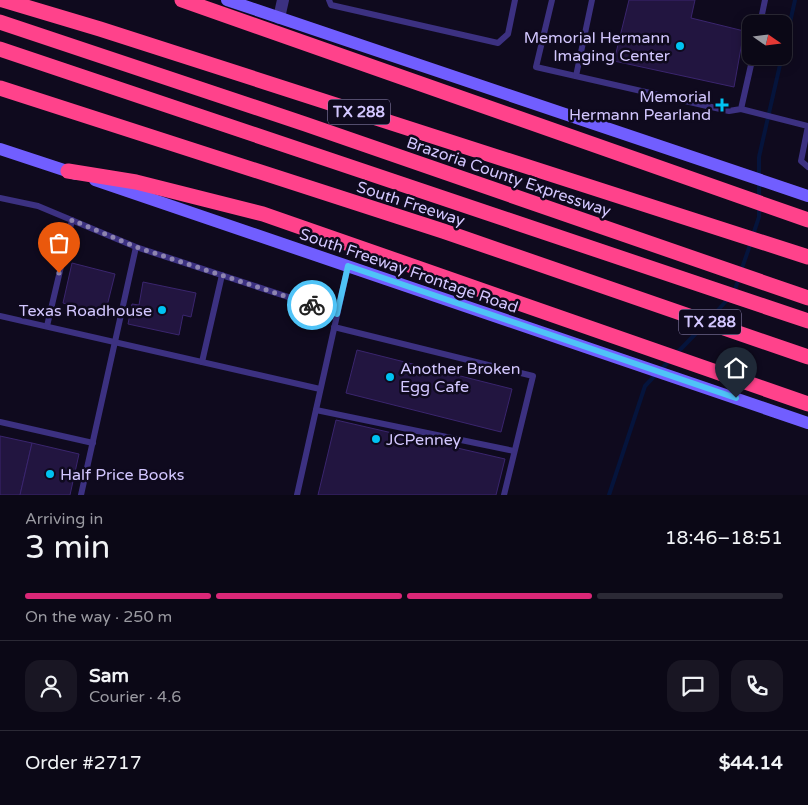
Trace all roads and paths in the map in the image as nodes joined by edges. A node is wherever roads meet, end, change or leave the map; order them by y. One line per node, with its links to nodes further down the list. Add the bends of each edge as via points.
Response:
1 (3, 0): 28 (highway, TX 288)
2 (182, 0): 26 (highway)
3 (227, 0): 10 (main road)
4 (283, 0): 12 (street)
5 (329, 0): 6 (lane, via 332,5 498,42 508,34)
6 (515, 0)
7 (552, 0): 16 (lane, via 536,67)
8 (592, 0): 16 (lane)
9 (765, 0): 11 (lane)
10 (249, 4): 12 (main road)
11 (762, 15)
12 (279, 18): 23 (main road)
13 (0, 22): 31 (highway, Brazoria County Expressway)
14 (0, 49): 34 (highway)
15 (751, 65): 18 (lane)
16 (576, 76): 18 (lane, via 728,111)
17 (0, 88): 38 (highway, South Freeway / TX 288, via 443,231)
18 (742, 109): 19 (lane)
19 (808, 126): 21 (lane, via 801,161)
20 (0, 149): 22 (main road, South Freeway Frontage Road)
21 (808, 167)
22 (68, 171): 29 (main road, South Freeway Frontage Road); 41 (highway, via 136,182 263,214)
23 (808, 196)
24 (0, 198): 25 (lane, via 38,206)
25 (72, 220): 27 (lane); 35 (lane)
26 (808, 220)
27 (136, 247): 30 (lane); 37 (lane)
28 (808, 258)
29 (348, 266): 32 (lane); 44 (main road, South Freeway Frontage Road)
30 (222, 275): 32 (lane); 39 (lane)
31 (808, 298)
32 (337, 314): 36 (lane)
33 (0, 316): 35 (lane)
34 (808, 321)
35 (47, 326): 37 (lane)
36 (334, 327): 40 (lane); 46 (lane, via 533,376)
37 (116, 341): 39 (lane); 45 (lane)
38 (808, 357)
39 (202, 362): 40 (lane)
40 (320, 389): 42 (lane)
41 (808, 404)
42 (316, 410): 46 (lane); 48 (lane)
43 (0, 422): 45 (lane)
44 (808, 423)
45 (93, 443): 47 (lane)
46 (514, 451): 49 (lane)
47 (82, 495)
48 (297, 495)
49 (504, 495)

